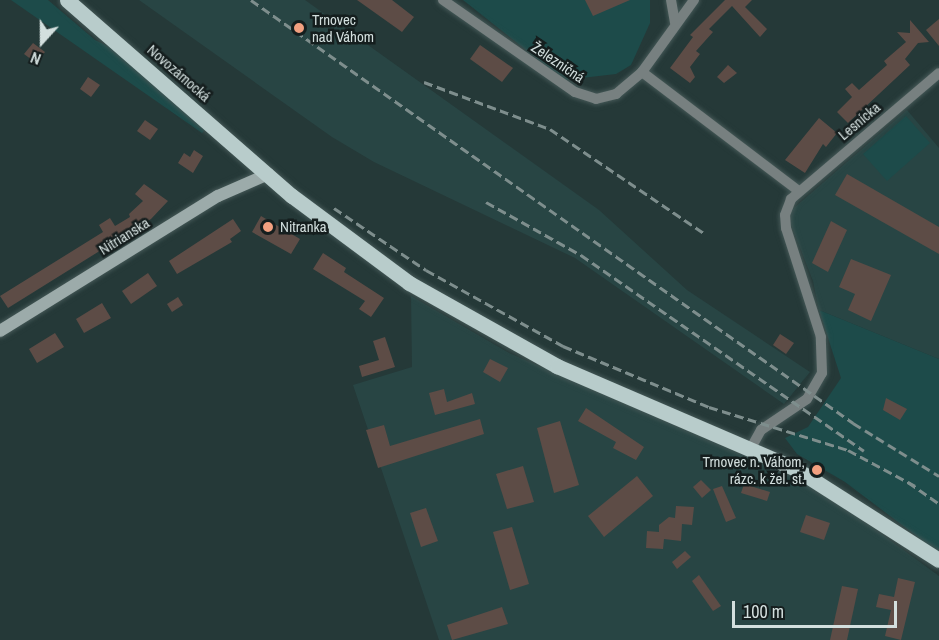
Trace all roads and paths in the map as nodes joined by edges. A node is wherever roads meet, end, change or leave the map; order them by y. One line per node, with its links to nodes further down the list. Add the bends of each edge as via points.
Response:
1 (67, 0): 10 (main road, Novozámocká)
2 (443, 0): 7 (street, Železničná)
3 (457, 0): 7 (street, Železničná)
4 (671, 0): 6 (street)
5 (694, 0): 6 (street, Železničná)
6 (675, 23): 8 (street, Železničná)
7 (490, 34): 8 (street, Železničná, via 585,97 596,99 616,94)
8 (642, 72): 11 (street)
9 (939, 73): 11 (street, Lesnícka)
10 (268, 174): 12 (main road, Nitrianska, via 218,196); 13 (main road, Novozámocká, via 377,261 476,323 558,366)
11 (799, 191): 13 (street, via 785,215 786,228 821,337 822,373 807,399 761,430)
12 (0, 331)
13 (751, 448): 14 (main road, Novozámocká, via 823,484)
14 (939, 560)

